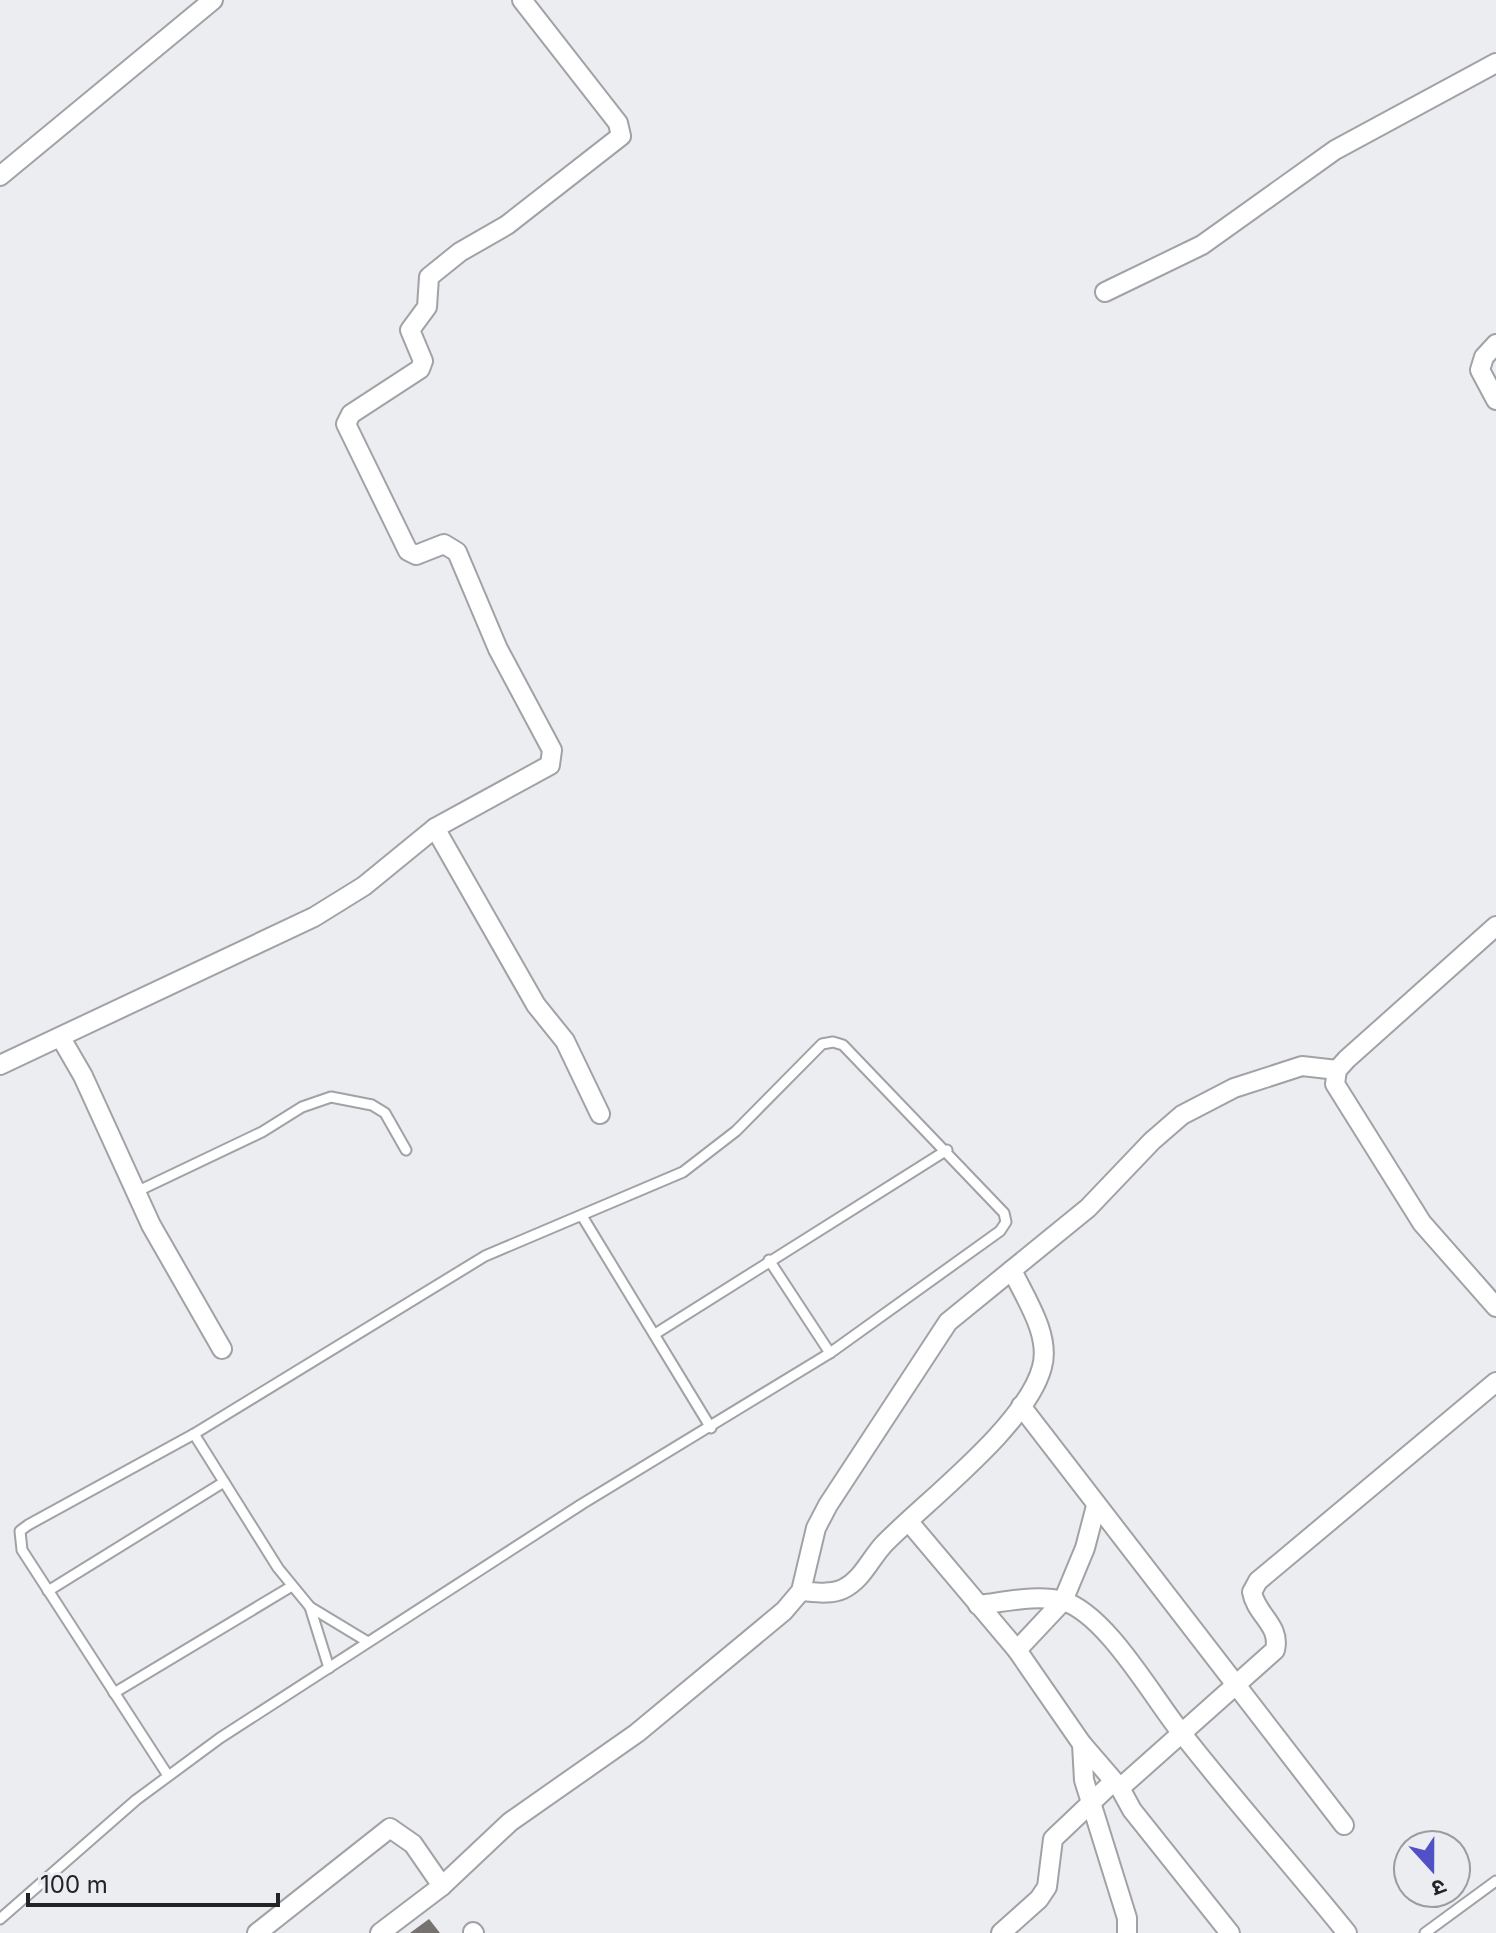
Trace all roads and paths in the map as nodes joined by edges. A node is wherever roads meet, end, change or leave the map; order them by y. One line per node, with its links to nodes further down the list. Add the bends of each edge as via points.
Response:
1 (213, 0): 4 (street)
2 (522, 0): 8 (street, via 618,123 621,136 507,225 429,277 427,307 410,330 423,361 420,369 351,414 346,424 408,551 416,555 444,544 457,552 498,649 552,750 550,765 542,772)
3 (1496, 63): 5 (street, via 1335,150 1202,245)
4 (0, 176)
5 (1105, 292)
6 (1496, 344): 7 (street, via 1480,370)
7 (1496, 400)
8 (435, 828): 10 (street, via 364,886 314,917); 13 (street, via 536,1005 565,1041)
9 (1496, 926): 12 (street)
10 (61, 1038): 11 (street); 16 (street)
11 (0, 1065)
12 (1337, 1070): 19 (street, via 1302,1066 1234,1088 1182,1115 1088,1208); 20 (street, via 1335,1084 1342,1099 1422,1223)
13 (600, 1114)
14 (406, 1150): 16 (lane, via 385,1113 331,1097)
15 (947, 1150): 17 (lane, via 843,1045 833,1042 812,1052 702,1160 660,1185); 18 (lane); 23 (lane, via 998,1205 1006,1222)
16 (136, 1192): 22 (street)
17 (582, 1216): 21 (lane); 27 (lane, via 485,1256)
18 (769, 1260): 21 (lane); 23 (lane)
19 (1012, 1270): 25 (street, via 1044,1350 1042,1369); 33 (street, via 948,1322 924,1353 816,1528)
20 (1496, 1307)
21 (655, 1334): 26 (lane)
22 (222, 1349)
23 (830, 1353): 26 (lane)
24 (1496, 1382): 40 (street, via 1258,1581 1253,1601 1277,1639 1268,1659)
25 (1021, 1406): 29 (street); 30 (street)
26 (711, 1428): 37 (lane)
27 (194, 1434): 28 (lane); 32 (lane, via 20,1531 22,1550)
28 (224, 1482): 31 (lane); 32 (lane)
29 (1096, 1506): 34 (street); 40 (street)
30 (909, 1522): 33 (street, via 843,1589); 35 (street)
31 (292, 1586): 36 (lane); 41 (lane)
32 (48, 1591): 41 (lane)
33 (801, 1591): 49 (street, via 666,1711 541,1798)
34 (1063, 1601): 35 (street, via 1030,1598); 38 (street); 42 (street, via 1109,1637)
35 (978, 1605): 38 (street)
36 (310, 1607): 37 (lane); 39 (lane)
37 (368, 1642): 39 (lane)
38 (1017, 1650): 43 (street)
39 (329, 1668): 44 (lane)
40 (1235, 1685): 42 (street); 47 (street)
41 (114, 1693): 44 (lane)
42 (1181, 1732): 45 (street); 56 (street)
43 (1082, 1744): 45 (street); 46 (street)
44 (167, 1774): 50 (lane)
45 (1116, 1785): 46 (street); 55 (street)
46 (1091, 1807): 53 (street, via 1053,1839 1047,1887); 54 (street, via 1127,1918)
47 (1344, 1825)
48 (1496, 1881): 57 (lane)
49 (442, 1886): 51 (street, via 413,1844 390,1828); 52 (street)
50 (0, 1919)
51 (257, 1933)
52 (380, 1933)
53 (1001, 1933)
54 (1127, 1933)
55 (1230, 1933)
56 (1347, 1933)
57 (1425, 1933)

